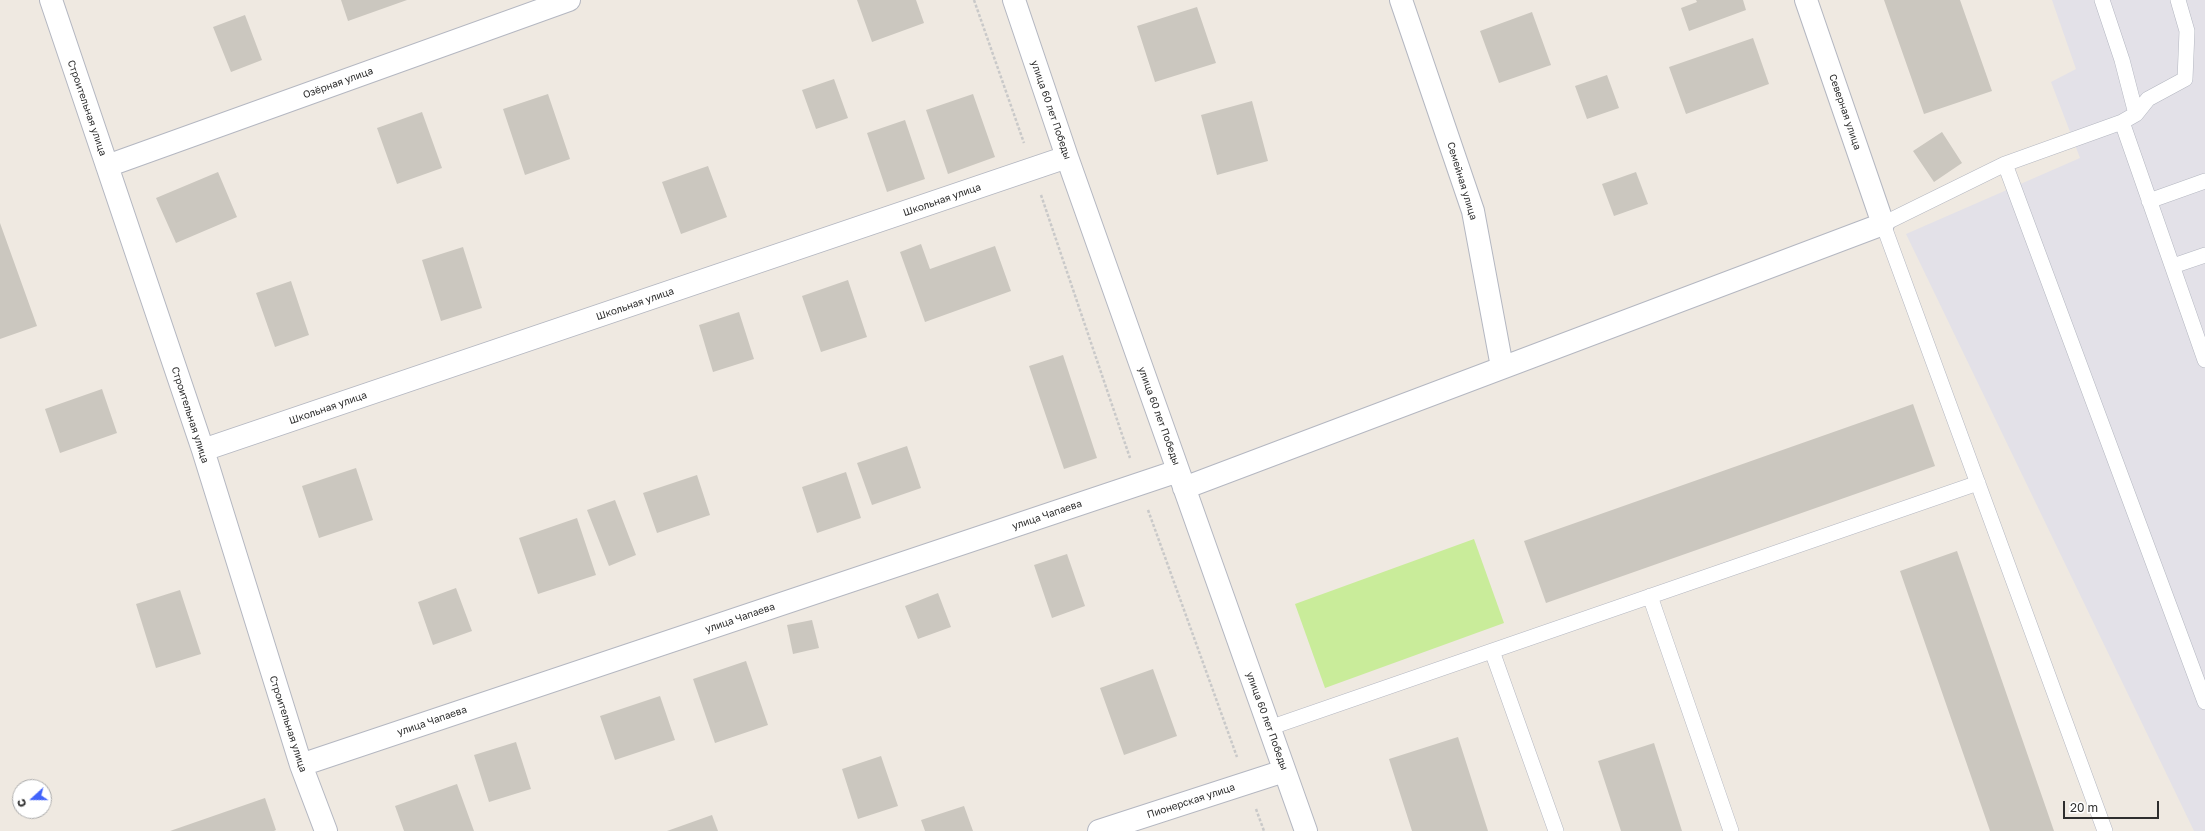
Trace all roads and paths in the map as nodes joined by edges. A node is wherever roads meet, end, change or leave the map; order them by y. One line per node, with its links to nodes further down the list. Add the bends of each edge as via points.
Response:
1 (51, 0): 13 (street, Строительная улица)
2 (568, 0): 13 (street, Озёрная улица)
3 (974, 0): 14 (path)
4 (1014, 0): 11 (street, улица 60 лет Победы)
5 (1401, 0): 21 (street, Семейная улица, via 1473,211)
6 (1806, 0): 17 (street, Северная улица)
7 (2102, 0): 9 (lane, via 2122,60)
8 (2178, 0): 9 (lane, via 2187,31 2185,79 2148,99)
9 (2136, 114): 10 (lane)
10 (2122, 122): 12 (lane); 16 (lane)
11 (1067, 157): 14 (street, Школьная улица); 23 (street, улица 60 лет Победы)
12 (2005, 164): 17 (lane); 28 (lane)
13 (107, 166): 22 (street, Строительная улица)
14 (1032, 169): 22 (street, Школьная улица); 25 (path)
15 (2205, 181): 16 (lane)
16 (2149, 201): 19 (lane)
17 (1883, 224): 21 (street, улица Чапаева); 24 (lane)
18 (2205, 255): 19 (lane)
19 (2173, 266): 20 (lane)
20 (2205, 360)
21 (1502, 367): 23 (street, улица Чапаева)
22 (203, 450): 30 (street, Строительная улица)
23 (1181, 479): 25 (street, улица Чапаева); 29 (street, улица 60 лет Победы)
24 (1978, 483): 26 (lane); 39 (lane)
25 (1139, 484): 30 (street, улица Чапаева); 32 (path)
26 (1650, 596): 27 (lane); 38 (lane)
27 (1492, 651): 29 (lane); 37 (lane)
28 (2205, 702)
29 (1269, 728): 31 (street, улица 60 лет Победы)
30 (301, 765): 33 (street, Строительная улица)
31 (1284, 771): 32 (street, Пионерская улица); 36 (street, улица 60 лет Победы)
32 (1246, 783): 34 (street, Пионерская улица); 35 (path)
33 (326, 831)
34 (1099, 831)
35 (1264, 831)
36 (1306, 831)
37 (1556, 831)
38 (1731, 831)
39 (2105, 831)

